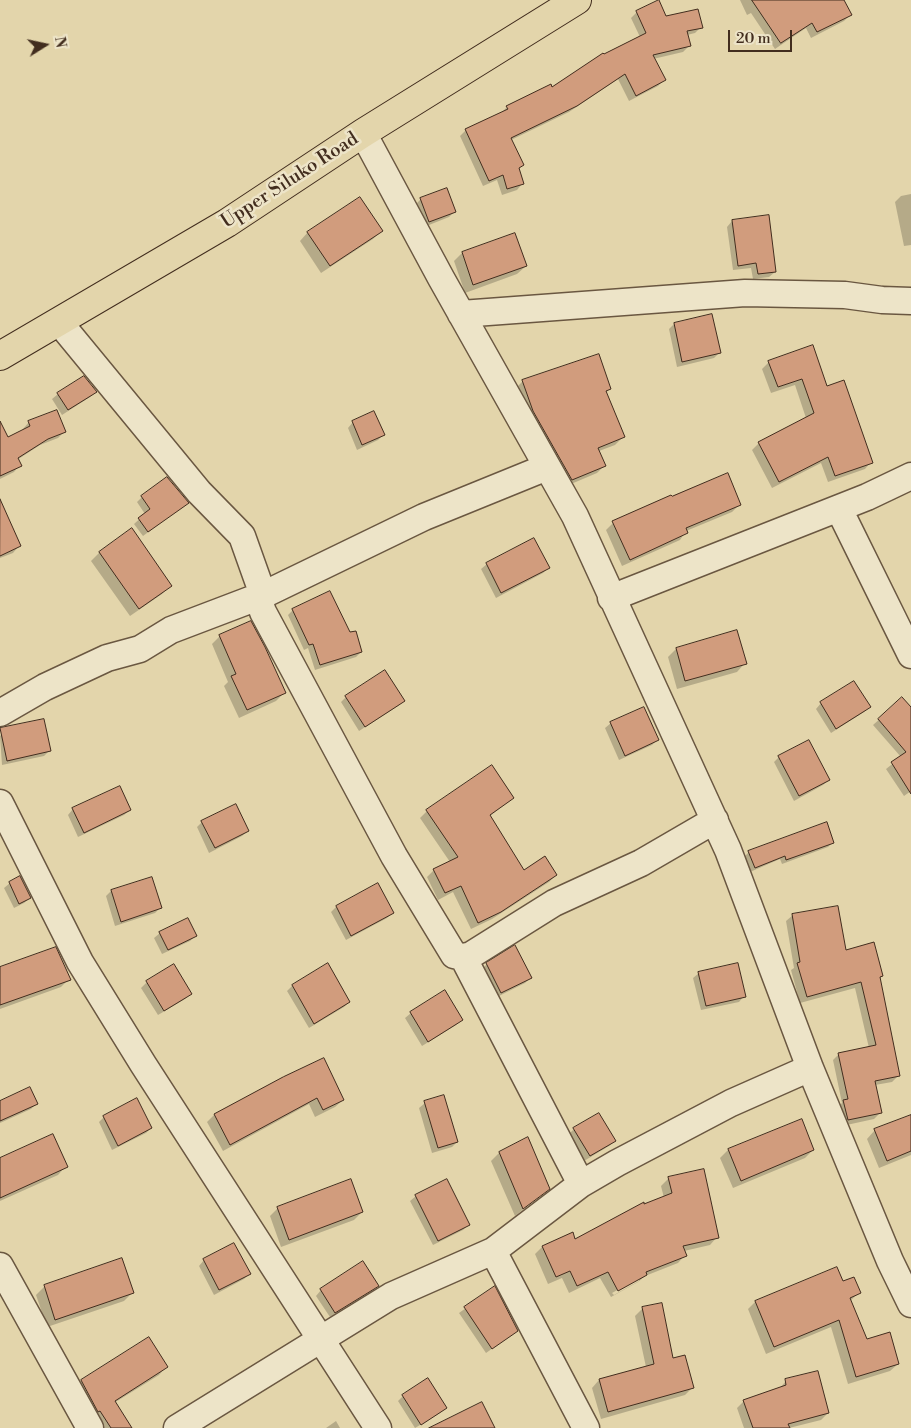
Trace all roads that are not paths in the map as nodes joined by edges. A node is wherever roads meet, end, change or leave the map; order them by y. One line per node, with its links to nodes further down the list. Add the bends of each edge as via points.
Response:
1 (577, 0): 2 (main road, Upper Siluko Road)
2 (363, 133): 4 (street); 5 (main road, Upper Siluko Road, via 227,223)
3 (911, 301): 4 (street, via 845,294 745,293)
4 (461, 314): 7 (street)
5 (59, 322): 6 (main road, Upper Siluko Road); 10 (street, via 199,492 242,536)
6 (0, 356)
7 (547, 467): 10 (street, via 424,517); 11 (street)
8 (911, 476): 9 (street)
9 (839, 509): 11 (street); 12 (street)
10 (263, 595): 13 (street, via 171,630 140,649 107,658 45,687); 16 (street, via 260,603 263,612 394,856 454,955)
11 (612, 598): 15 (street)
12 (911, 655)
13 (0, 713)
14 (0, 802): 22 (street, via 80,962)
15 (715, 820): 16 (street, via 642,863 554,903); 17 (street)
16 (463, 957): 18 (street)
17 (810, 1068): 18 (street, via 731,1103); 21 (street)
18 (582, 1184): 19 (street)
19 (493, 1251): 22 (street, via 391,1296); 26 (street)
20 (0, 1266): 23 (street)
21 (911, 1304)
22 (321, 1339): 24 (street); 25 (street)
23 (90, 1428)
24 (177, 1428)
25 (378, 1428)
26 (586, 1428)

